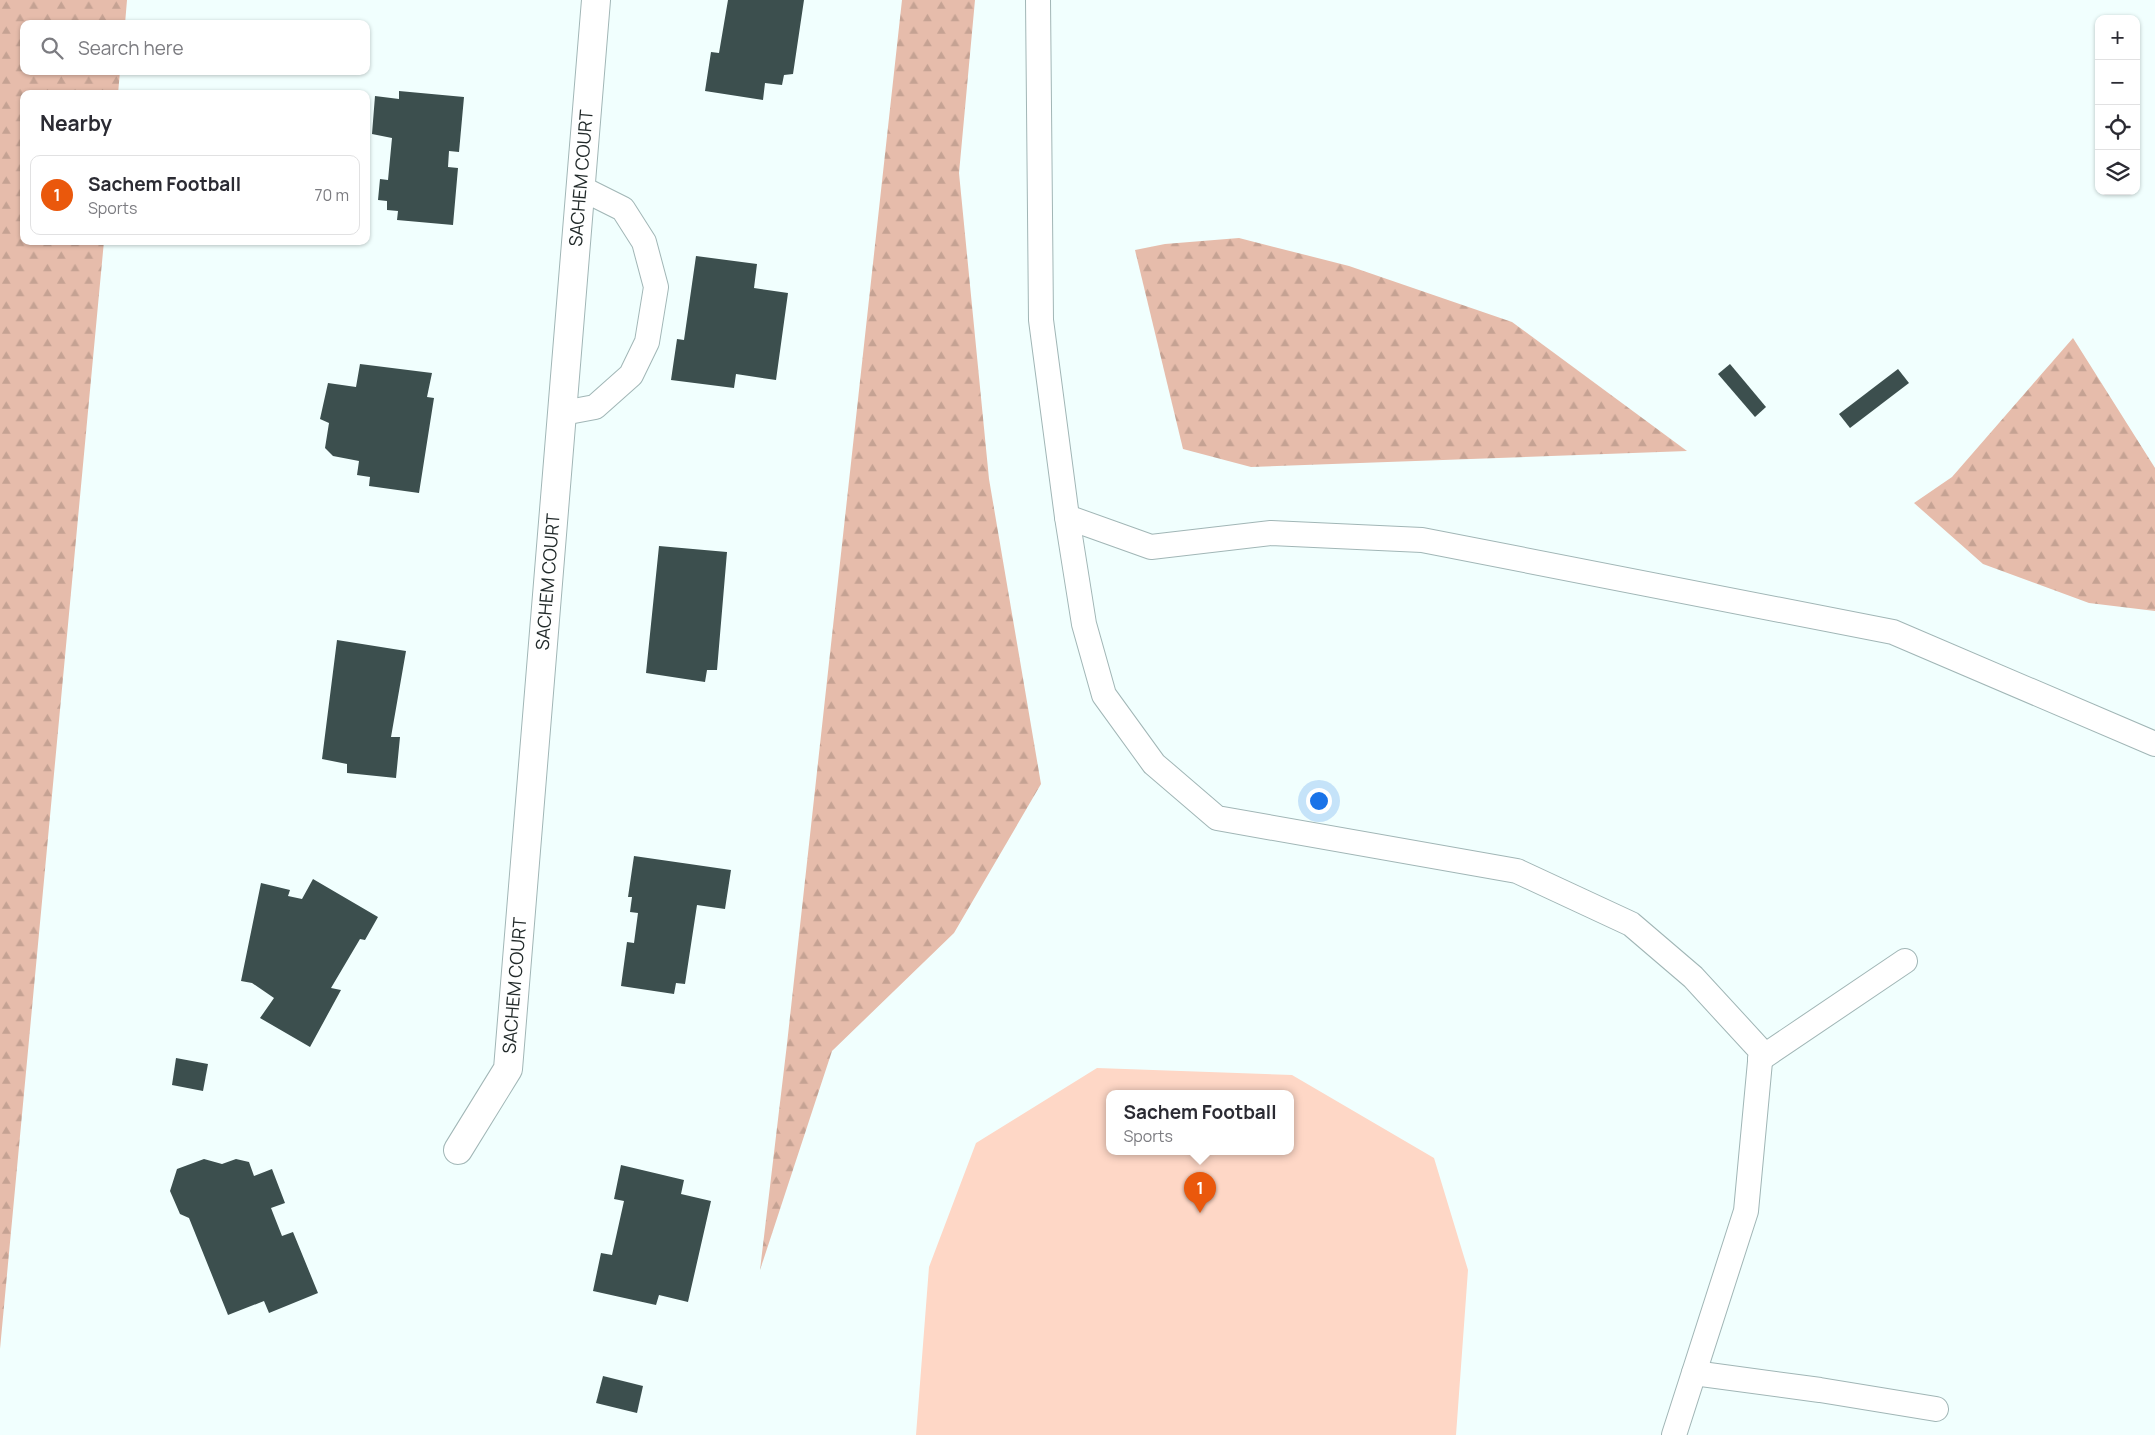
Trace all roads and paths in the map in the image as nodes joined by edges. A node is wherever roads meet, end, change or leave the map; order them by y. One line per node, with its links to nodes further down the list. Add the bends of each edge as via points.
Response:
1 (596, 0): 3 (street, SACHEM COURT)
2 (1038, 0): 5 (lane, via 1041,320)
3 (581, 188): 4 (street, SACHEM COURT); 4 (lane, via 623,209 644,242 656,287 647,342 632,375 595,407)
4 (563, 413): 9 (street, SACHEM COURT, via 508,1069)
5 (1067, 517): 6 (lane, via 1151,547 1270,533 1422,540 1893,632); 8 (lane, via 1084,624 1104,695 1154,764 1217,818 1517,871 1631,924 1693,977 1761,1051)
6 (2155, 744)
7 (1905, 961): 8 (lane)
8 (1760, 1059): 10 (lane, via 1746,1211)
9 (458, 1150)
10 (1694, 1373): 11 (lane); 12 (lane)
11 (1936, 1410)
12 (1674, 1435)

